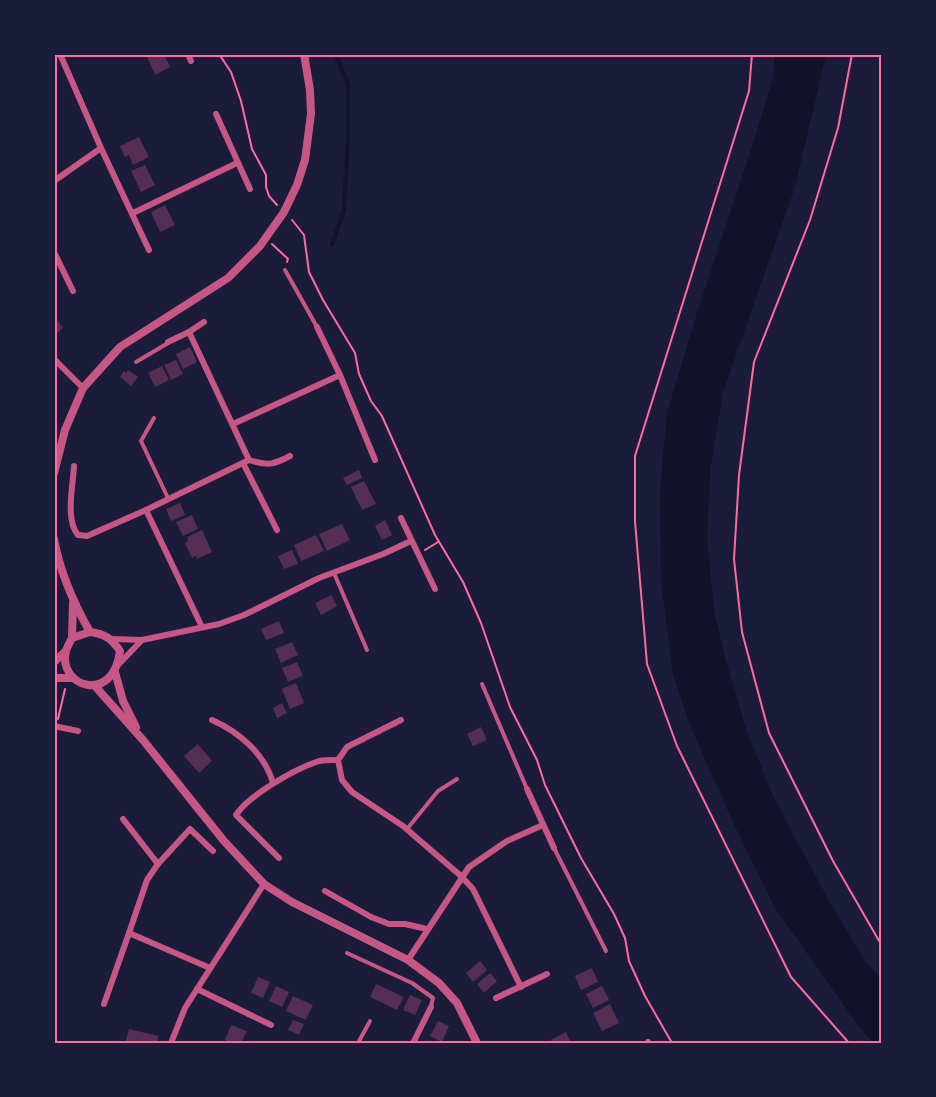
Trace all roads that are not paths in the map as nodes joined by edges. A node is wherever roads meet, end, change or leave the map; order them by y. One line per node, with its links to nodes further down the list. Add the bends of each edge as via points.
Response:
1 (60, 54): 4 (street)
2 (304, 54): 20 (street, via 311,114 305,160 284,212 266,238 228,278 120,347)
3 (216, 114): 5 (street)
4 (102, 148): 6 (street); 8 (street)
5 (237, 163): 7 (street); 8 (street)
6 (54, 181)
7 (250, 189)
8 (133, 213): 9 (street)
9 (149, 250)
10 (54, 252): 12 (street)
11 (285, 270): 14 (lane)
12 (73, 291)
13 (204, 322): 15 (street)
14 (317, 327): 19 (street)
15 (189, 332): 16 (street); 22 (street)
16 (168, 342): 18 (lane)
17 (54, 359): 20 (street)
18 (136, 362)
19 (340, 375): 22 (street); 24 (street)
20 (83, 388): 27 (street, via 65,430)
21 (154, 418): 28 (lane, via 141,441)
22 (233, 424): 25 (street)
23 (290, 456): 25 (street, via 265,465)
24 (375, 460)
25 (246, 461): 28 (street); 31 (street)
26 (74, 466): 29 (street, via 70,517 78,535 87,536)
27 (54, 473)
28 (168, 498): 29 (street)
29 (146, 510): 37 (street)
30 (401, 518): 33 (street)
31 (277, 530)
32 (54, 539): 36 (street)
33 (411, 541): 34 (street); 35 (street)
34 (334, 572): 37 (street, via 244,615); 42 (lane)
35 (435, 589)
36 (73, 601): 38 (street); 39 (street)
37 (202, 627): 41 (street)
38 (90, 632): 39 (street); 40 (street)
39 (72, 638): 43 (street)
40 (112, 639): 41 (street); 45 (street, via 120,651)
41 (142, 640): 45 (street)
42 (367, 650)
43 (65, 652): 44 (street); 47 (street, via 66,668)
44 (54, 662)
45 (117, 668): 49 (street, via 108,680); 55 (street, via 123,701)
46 (54, 678): 47 (street)
47 (73, 678): 49 (street)
48 (482, 684): 59 (lane)
49 (94, 685): 55 (street)
50 (213, 720): 58 (street, via 249,745 270,772)
51 (401, 720): 56 (street, via 347,747)
52 (55, 727): 53 (street); 54 (street)
53 (78, 731)
54 (54, 735)
55 (143, 740): 68 (street)
56 (338, 760): 58 (street, via 320,761); 62 (street, via 342,780 352,792)
57 (457, 779): 62 (lane, via 438,791)
58 (273, 783): 65 (street, via 236,815)
59 (527, 789): 61 (street)
60 (123, 819): 66 (street)
61 (543, 825): 63 (street); 67 (street, via 507,841)
62 (407, 830): 67 (street)
63 (555, 848): 72 (lane)
64 (213, 851): 66 (street, via 190,829)
65 (279, 858)
66 (158, 864): 71 (street, via 147,880)
67 (461, 876): 70 (street); 77 (street, via 479,900)
68 (264, 884): 74 (street); 75 (street)
69 (325, 891): 70 (street, via 389,924)
70 (427, 929): 74 (street)
71 (129, 933): 75 (street); 80 (street)
72 (606, 951)
73 (347, 953): 81 (lane, via 412,983 433,998)
74 (408, 960): 87 (street, via 439,983 457,1003)
75 (210, 968): 78 (street)
76 (547, 974): 77 (street)
77 (521, 987): 79 (street)
78 (197, 989): 83 (street); 84 (street)
79 (496, 998)
80 (104, 1005)
81 (431, 1007): 86 (street)
82 (370, 1021): 85 (lane)
83 (271, 1025)
84 (171, 1043)
85 (358, 1043)
86 (413, 1043)
87 (477, 1043)

